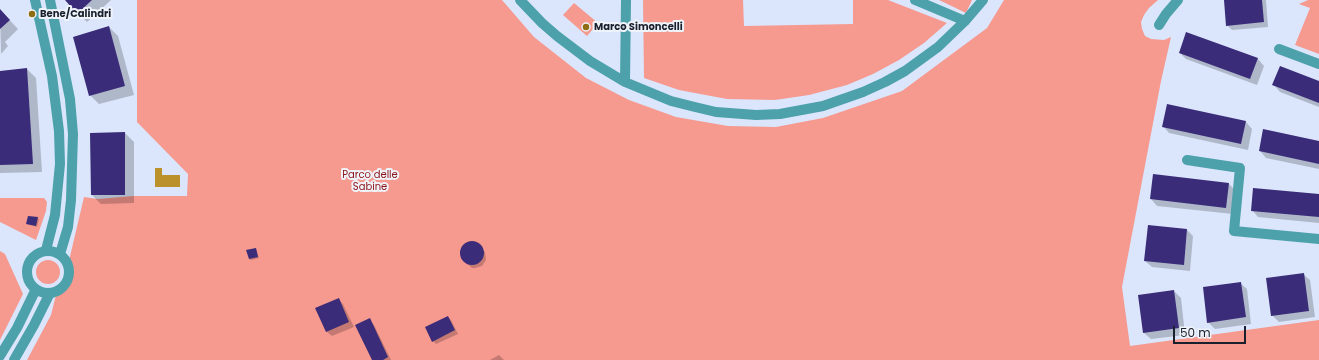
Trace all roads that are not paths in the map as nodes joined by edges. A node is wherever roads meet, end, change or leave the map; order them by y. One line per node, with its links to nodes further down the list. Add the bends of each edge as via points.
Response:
1 (35, 0): 15 (street, via 52,76 59,131 60,164 55,215)
2 (50, 0): 16 (street, via 70,99 73,134 73,180 68,227)
3 (520, 0): 12 (street, via 557,36 590,61)
4 (626, 0): 12 (street)
5 (915, 0): 8 (street)
6 (983, 0): 8 (street)
7 (1178, 0): 9 (street)
8 (965, 21): 12 (street, via 938,47 898,75 853,96 804,110 756,115 716,112 671,101)
9 (1159, 25)
10 (1279, 49): 11 (street)
11 (1319, 64)
12 (625, 82)
13 (1187, 160): 14 (street, via 1240,168 1234,231)
14 (1319, 239)
15 (46, 250): 16 (street); 17 (street, via 33,256 27,268 28,280)
16 (60, 254): 18 (street, via 68,265 68,279 59,290)
17 (36, 289): 18 (street); 19 (street)
18 (50, 293): 20 (street)
19 (0, 356)
20 (14, 360)

